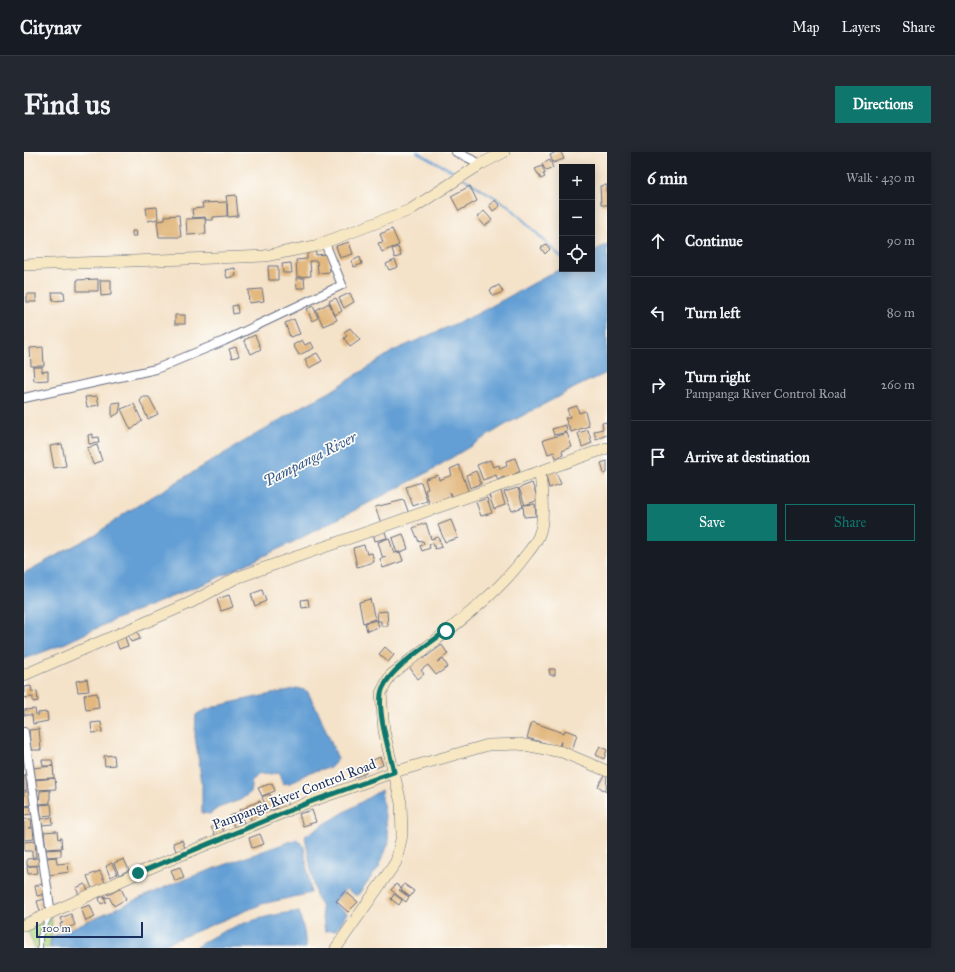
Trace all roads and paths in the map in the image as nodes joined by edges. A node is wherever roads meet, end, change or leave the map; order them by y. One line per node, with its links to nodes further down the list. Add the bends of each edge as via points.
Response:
1 (456, 152): 3 (street)
2 (504, 152): 3 (street)
3 (481, 164): 4 (street, via 410,210)
4 (325, 243): 5 (street, via 265,256); 6 (street, via 342,285 224,341 156,369)
5 (24, 265)
6 (24, 398)
7 (607, 448): 8 (street)
8 (540, 472): 9 (street, via 236,578 190,603); 12 (street, via 540,532 531,548 511,575 484,601 390,676 381,693 384,731)
9 (24, 675)
10 (24, 732): 13 (street)
11 (607, 771): 12 (street, Pampanga River Control Road, via 562,752 519,744 488,745)
12 (394, 772): 13 (street, Pampanga River Control Road, via 310,802 145,870); 16 (street, via 401,803 402,835 396,862)
13 (51, 914): 14 (street, Pampanga River Control Road); 15 (lane, via 40,936)
14 (24, 925)
15 (40, 948)
16 (336, 948)

